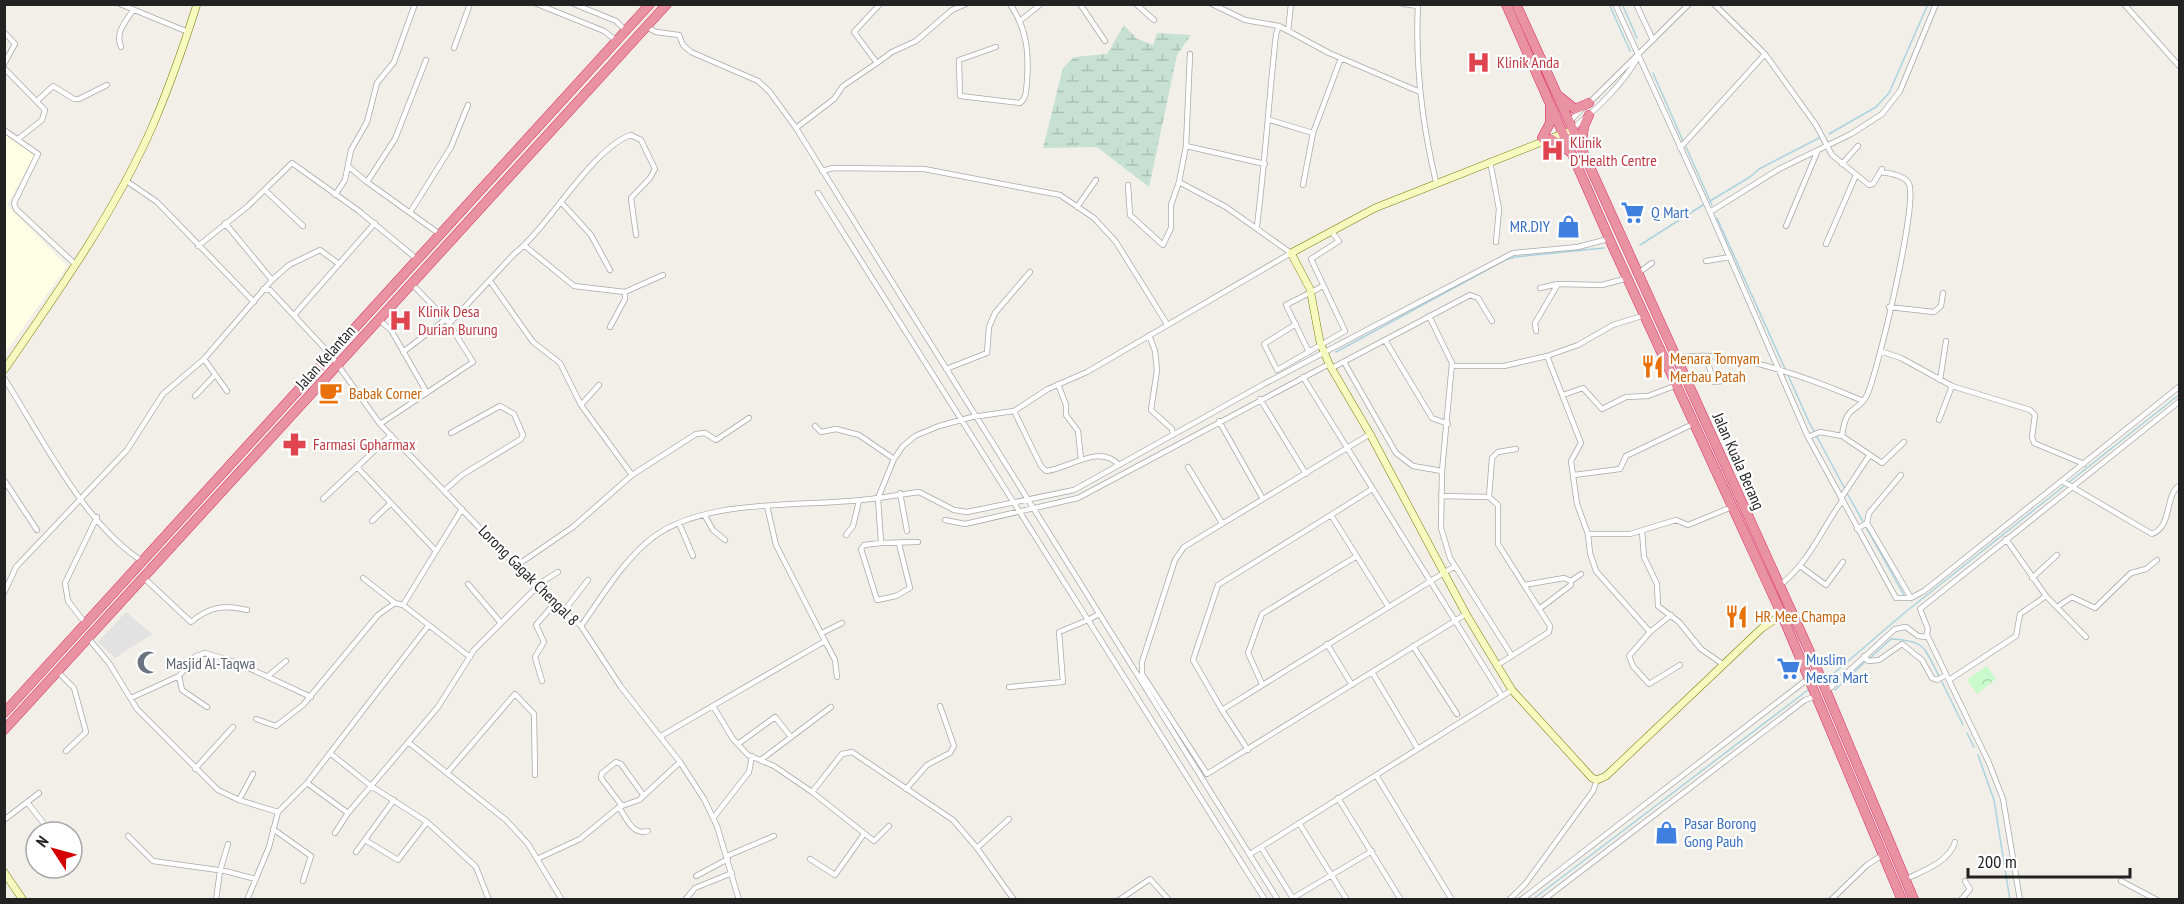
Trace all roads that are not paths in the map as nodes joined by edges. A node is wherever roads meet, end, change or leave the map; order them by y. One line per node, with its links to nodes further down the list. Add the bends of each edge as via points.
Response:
1 (120, 4): 27 (street)
2 (196, 4): 34 (street)
3 (415, 4): 75 (street, via 394,62 377,83 367,122 350,153)
4 (470, 4): 41 (street)
5 (537, 4): 38 (street, via 604,31)
6 (574, 4): 35 (street, via 616,21)
7 (650, 4): 35 (highway, Jalan Kelantan)
8 (667, 4): 30 (highway, Jalan Kelantan)
9 (880, 4): 47 (street, via 854,32)
10 (966, 4): 47 (street)
11 (1010, 4): 28 (street)
12 (1041, 4): 28 (street)
13 (1080, 4): 37 (street)
14 (1136, 4): 29 (street)
15 (1212, 4): 31 (street, via 1236,17)
16 (1291, 4): 32 (street)
17 (1402, 4): 26 (street)
18 (1506, 4): 54 (highway, Jalan Kuala Berang)
19 (1516, 4): 52 (highway, Jalan Kuala Berang)
20 (1614, 4): 44 (street)
21 (1636, 4): 36 (street)
22 (1689, 4): 36 (street)
23 (1714, 4): 43 (street)
24 (1936, 4): 66 (street, via 1892,104 1851,134)
25 (2124, 4): 49 (street)
26 (1418, 5): 51 (street)
27 (133, 10): 34 (street); 39 (street, via 120,31)
28 (1021, 20): 40 (street, via 1029,53 1025,97 1020,103 960,96 959,60)
29 (1154, 20)
30 (645, 26): 59 (street, via 679,35 691,52 758,81); 122 (highway, Jalan Kelantan)
31 (1279, 26): 32 (street); 58 (street, via 1270,88)
32 (1288, 31): 45 (street)
33 (4, 32): 48 (street, via 15,44)
34 (188, 32): 78 (street, via 153,126)
35 (627, 32): 38 (highway, Jalan Kelantan)
36 (1653, 40): 44 (street)
37 (1105, 41)
38 (618, 42): 98 (highway, Jalan Kelantan)
39 (121, 47)
40 (996, 47)
41 (454, 48)
42 (1190, 54): 65 (street)
43 (1765, 54): 66 (street, via 1816,125); 68 (street)
44 (1638, 57): 55 (street); 57 (street); 68 (street)
45 (1341, 58): 51 (street); 62 (street)
46 (426, 60): 80 (street, via 395,139)
47 (878, 63): 59 (street, via 843,86 834,99)
48 (4, 66): 53 (street)
49 (2180, 67)
50 (107, 85): 53 (street, via 79,99 53,86)
51 (1419, 92): 82 (street)
52 (1557, 93): 55 (highway, via 1575,109); 60 (highway, Jalan Kuala Berang)
53 (37, 101): 63 (street, via 45,110 42,120)
54 (1549, 101): 60 (highway, Jalan Kuala Berang); 64 (highway, via 1550,123)
55 (1589, 103): 60 (street)
56 (468, 105): 90 (street, via 451,147)
57 (1590, 115): 60 (street); 69 (highway, via 1584,126)
58 (1270, 120): 62 (street); 73 (street)
59 (796, 128): 76 (street)
60 (1566, 128): 64 (street); 69 (highway, Jalan Kuala Berang); 72 (highway, Jalan Kuala Berang)
61 (4, 130): 63 (street)
62 (1313, 133): 84 (street)
63 (18, 140): 112 (street, via 38,154 14,203 16,209)
64 (1543, 140): 71 (street); 72 (highway, via 1565,148)
65 (1186, 146): 73 (street); 81 (street)
66 (1826, 146): 70 (street); 74 (street)
67 (1858, 146): 74 (street)
68 (1680, 148): 91 (street)
69 (1581, 150): 119 (highway, Jalan Kuala Berang)
70 (1818, 150): 91 (street); 96 (street)
71 (1490, 161): 82 (street); 102 (street, via 1499,209)
72 (1575, 161): 100 (highway, Jalan Kuala Berang)
73 (1265, 164): 95 (street)
74 (1842, 164): 77 (street)
75 (349, 167): 80 (street); 87 (street)
76 (822, 171): 89 (street, via 924,169 1048,191); 101 (street)
77 (1856, 175): 103 (street); 131 (street, via 1871,185 1881,170 1904,178 1910,186 1904,249)
78 (125, 180): 104 (street, via 157,202); 112 (street)
79 (1096, 180): 89 (street)
80 (367, 182): 90 (street)
81 (1179, 182): 83 (street, via 1171,205 1171,228 1163,246 1130,216); 95 (street)
82 (1436, 182): 97 (street)
83 (1128, 185)
84 (1303, 185)
85 (265, 190): 87 (street, via 292,163); 92 (street); 94 (street)
86 (818, 193): 106 (street)
87 (335, 195): 93 (street)
88 (561, 202): 99 (street, via 613,147 627,136 636,135 655,169 631,198); 105 (street); 115 (street, via 591,235)
89 (1077, 207): 139 (street, via 1094,218 1116,242)
90 (411, 211): 98 (street)
91 (1710, 212): 108 (street)
92 (225, 223): 104 (street); 120 (street)
93 (375, 223): 109 (street); 113 (street)
94 (303, 226)
95 (1257, 226): 107 (street)
96 (1786, 226)
97 (1330, 231): 107 (street); 124 (street, via 1339,241 1311,258)
98 (441, 235): 109 (highway, Jalan Kelantan)
99 (636, 235)
100 (1610, 239): 119 (highway, Jalan Kuala Berang); 146 (street, via 1578,248 1513,253)
101 (865, 241): 106 (street); 114 (street)
102 (1496, 242)
103 (1826, 244)
104 (198, 246): 130 (street)
105 (525, 246): 121 (street); 127 (street, via 574,286)
106 (853, 248): 118 (street)
107 (1291, 253): 128 (street); 139 (street)
108 (1730, 258): 110 (street); 160 (street)
109 (418, 260): 150 (highway, Jalan Kelantan)
110 (1706, 261)
111 (1652, 263): 119 (street)
112 (75, 264): 161 (street)
113 (339, 264): 120 (street, via 320,250); 132 (street)
114 (882, 267): 118 (street); 159 (street)
115 (610, 270)
116 (1030, 272): 159 (street, via 995,313 989,327 987,352)
117 (663, 274): 127 (street)
118 (869, 274): 183 (street)
119 (1632, 276): 123 (street, via 1602,285); 133 (highway, Jalan Kuala Berang); 154 (highway, Jalan Kuala Berang)
120 (272, 280): 126 (street)
121 (490, 281): 138 (street); 179 (street, via 533,342 560,363)
122 (411, 284): 135 (street); 136 (highway, Jalan Kelantan)
123 (1558, 284): 125 (street); 142 (street, via 1535,323)
124 (1323, 286): 128 (street); 146 (street, via 1345,329)
125 (1540, 288)
126 (263, 289): 130 (street); 132 (street, Lorong Gagak Chengal 8, via 270,290)
127 (626, 292): 141 (street)
128 (1310, 292): 140 (street, via 1286,305); 146 (street)
129 (1943, 293): 131 (street, via 1941,306 1934,312)
130 (254, 302): 153 (street)
131 (1889, 307): 147 (street)
132 (295, 314): 150 (street, Lorong Gagak Chengal 8)
133 (1645, 315): 151 (street, via 1613,325 1578,345); 169 (highway, Jalan Kuala Berang)
134 (1430, 316): 137 (street, via 1473,295); 144 (street); 158 (street)
135 (446, 318): 138 (street); 148 (street)
136 (379, 320): 148 (street, via 391,330); 156 (highway, Jalan Kelantan)
137 (1492, 321)
138 (449, 324): 173 (street, via 473,362)
139 (1167, 324): 143 (street)
140 (1296, 324): 149 (street); 149 (street, via 1264,346 1277,370)
141 (610, 327)
142 (1536, 331)
143 (1149, 334): 167 (street, via 1088,372); 191 (street, via 1157,370 1151,410)
144 (1385, 340): 155 (street); 188 (street, via 1432,418)
145 (1947, 341): 165 (street)
146 (1322, 349): 149 (street); 157 (street); 191 (street)
147 (1880, 351): 165 (street); 177 (street)
148 (403, 352): 173 (street)
149 (1310, 352)
150 (330, 354): 156 (street, Lorong Gagak Chengal 8); 259 (highway, Jalan Kelantan)
151 (1547, 356): 158 (street, via 1504,366); 175 (street)
152 (1706, 357): 154 (street); 160 (street); 166 (street, via 1714,382)
153 (204, 359): 162 (street); 224 (street, via 163,394 127,450)
154 (1677, 359): 232 (highway, Jalan Kuala Berang)
155 (1344, 362): 157 (street); 208 (street, via 1396,453 1413,466)
156 (338, 365): 187 (street, Lorong Gagak Chengal 8); 267 (highway, Jalan Kelantan)
157 (1330, 366): 163 (street); 192 (street)
158 (1452, 366): 188 (street)
159 (945, 369): 181 (street)
160 (1779, 369): 177 (street); 194 (street)
161 (4, 370)
162 (215, 375): 172 (street); 174 (street)
163 (1303, 377): 176 (street); 197 (street)
164 (4, 378): 224 (street)
165 (1940, 380): 170 (street)
166 (1723, 381)
167 (1058, 384): 180 (street); 201 (street, via 1066,415 1078,431)
168 (599, 385): 179 (street)
169 (1677, 385): 175 (street, via 1648,396 1632,394 1602,409 1581,387); 186 (highway, Jalan Kuala Berang)
170 (1952, 386): 184 (street); 203 (street, via 2030,410 2035,415 2034,443)
171 (2179, 387): 203 (street)
172 (227, 391)
173 (427, 393): 187 (street)
174 (195, 396)
175 (1563, 396): 211 (street, via 1581,443 1571,461)
176 (1260, 399): 185 (street); 209 (street)
177 (1863, 401): 195 (street, via 1849,411)
178 (2180, 401): 216 (street)
179 (581, 405): 210 (street)
180 (1014, 411): 181 (street); 201 (street, via 1043,469 1054,470)
181 (974, 417): 183 (street); 229 (street)
182 (749, 418): 210 (street, via 716,440 705,433 696,434)
183 (962, 420): 200 (street, via 915,436); 231 (street)
184 (1939, 420)
185 (1219, 421): 207 (street); 226 (street)
186 (1694, 423): 211 (street, via 1626,456 1620,470); 232 (highway, Jalan Kuala Berang)
187 (380, 424): 193 (street, Lorong Gagak Chengal 8)
188 (1448, 424): 208 (street)
189 (815, 426): 200 (street, via 821,432 837,429 859,435)
190 (451, 433): 218 (street, via 500,406 514,414 523,435)
191 (1173, 434): 202 (street)
192 (1370, 434): 197 (street); 265 (street)
193 (391, 435): 205 (street); 218 (street, Lorong Gagak Chengal 8)
194 (1809, 436): 195 (street, via 1820,432); 220 (street)
195 (1842, 436): 199 (street)
196 (1904, 442): 199 (street, via 1884,463)
197 (1347, 448): 209 (street); 217 (street)
198 (1516, 449): 222 (street, via 1498,452 1492,458)
199 (1869, 456): 220 (street)
200 (894, 459): 223 (street)
201 (1081, 459): 204 (street, via 1105,458)
202 (1126, 462): 204 (street); 207 (street)
203 (2084, 464): 214 (street)
204 (1119, 465): 229 (street, via 1071,492)
205 (357, 467): 225 (street); 228 (street)
206 (1188, 467): 241 (street)
207 (1130, 470): 229 (street, via 1078,498)
208 (1442, 471): 221 (street)
209 (1306, 474): 226 (street)
210 (632, 475): 261 (street, via 573,527)
211 (1574, 475): 247 (street, via 1577,504)
212 (1901, 475): 242 (street, via 1869,513)
213 (4, 480): 244 (street)
214 (2063, 482): 216 (street); 277 (street)
215 (2180, 485): 216 (street, via 2160,528 2152,534)
216 (2072, 488): 249 (street)
217 (1372, 489): 234 (street); 271 (street)
218 (445, 490): 233 (street, Lorong Gagak Chengal 8)
219 (900, 493): 223 (street); 237 (street, via 919,492); 245 (street)
220 (1843, 495): 243 (street); 263 (street)
221 (1441, 496): 222 (street); 262 (street, via 1440,523)
222 (1490, 497): 274 (street, via 1498,506 1498,544)
223 (878, 498): 227 (street); 252 (street)
224 (80, 499): 236 (street); 278 (street, via 16,567)
225 (323, 499)
226 (1263, 499): 241 (street)
227 (859, 501): 230 (street); 248 (street, via 854,526)
228 (391, 503): 239 (street); 254 (street)
229 (1030, 504): 231 (street); 231 (street); 291 (street)
230 (767, 506): 235 (street); 303 (street, via 776,545)
231 (1018, 507): 237 (street); 237 (street); 296 (street)
232 (1736, 508): 246 (street, via 1694,524 1674,520); 275 (highway, Jalan Kuala Berang); 294 (highway, Jalan Kuala Berang)
233 (462, 509): 254 (street); 261 (street, Lorong Gagak Chengal 8)
234 (1331, 515): 257 (street); 338 (street, via 1217,588 1193,660)
235 (705, 516): 240 (street); 250 (street, via 713,531)
236 (97, 517): 259 (street); 295 (street, via 65,583 68,601)
237 (960, 518): 238 (street)
238 (945, 520)
239 (372, 521)
240 (680, 523): 256 (street); 301 (street, via 645,544)
241 (1222, 523): 355 (street, via 1176,556 1141,666 1142,674)
242 (1866, 524): 243 (street); 280 (street)
243 (1859, 529): 280 (street, via 1893,595 1903,600)
244 (37, 530)
245 (907, 531)
246 (1642, 531): 247 (street); 293 (street, via 1644,557 1657,584 1658,605)
247 (1588, 534): 302 (street, via 1596,571)
248 (846, 535)
249 (2006, 539): 269 (street); 281 (street, via 1939,596)
250 (725, 540)
251 (918, 542): 253 (street)
252 (881, 543): 253 (street); 253 (street, via 861,549 874,598 879,601 910,588)
253 (899, 544)
254 (436, 551): 284 (street)
255 (2058, 555): 269 (street)
256 (693, 556)
257 (1357, 556): 285 (street); 325 (street, via 1259,618 1248,653)
258 (2157, 560): 286 (street, via 2128,575 2095,608 2072,597)
259 (142, 561): 295 (highway, Jalan Kelantan)
260 (1843, 562): 263 (street, via 1826,585)
261 (516, 566): 276 (street, Lorong Gagak Chengal 8)
262 (1455, 566): 265 (street); 310 (street)
263 (1800, 566): 275 (street)
264 (558, 572): 276 (street)
265 (1442, 573): 271 (street); 292 (street)
266 (1581, 574): 272 (street)
267 (143, 577): 288 (street, via 191,622 204,611 219,606); 289 (highway, Jalan Kelantan)
268 (363, 578): 282 (street)
269 (2032, 578): 279 (street)
270 (588, 580): 290 (street)
271 (1428, 580): 285 (street); 297 (street)
272 (1571, 581): 274 (street, via 1564,578); 287 (street)
273 (468, 584): 298 (street)
274 (1524, 585): 287 (street)
275 (1779, 586): 329 (highway, Jalan Kuala Berang)
276 (537, 588): 283 (street, Lorong Gagak Chengal 8); 298 (street)
277 (1924, 592): 280 (street); 281 (street)
278 (4, 593)
279 (2046, 596): 286 (street); 322 (street, via 2019,614 2016,636)
280 (1911, 598)
281 (1929, 599): 304 (street, via 1920,609)
282 (395, 603): 284 (street); 332 (street, via 378,615)
283 (555, 603): 290 (street, Lorong Gagak Chengal 8); 324 (street, via 536,625 544,642 535,657)
284 (403, 605): 300 (street)
285 (1388, 606): 308 (street)
286 (2057, 607): 306 (street)
287 (1539, 609): 310 (street, via 1550,630)
288 (247, 610)
289 (112, 611): 295 (highway, via 106,609); 305 (highway, Jalan Kelantan)
290 (564, 611): 301 (street, Lorong Gagak Chengal 8)
291 (1099, 614): 296 (street); 355 (street)
292 (1466, 614): 297 (street); 316 (street)
293 (1671, 615): 302 (street); 315 (street, via 1701,649)
294 (1782, 615): 315 (street, via 1762,628); 323 (highway, Jalan Kuala Berang)
295 (87, 620): 339 (highway, Jalan Kelantan)
296 (1088, 620): 327 (street, via 1058,634 1063,682); 423 (street)
297 (1454, 621): 309 (street); 331 (street)
298 (501, 623): 311 (street)
299 (842, 623): 303 (street)
300 (428, 626): 311 (street); 351 (street)
301 (581, 626): 344 (street, Lorong Gagak Chengal 8, via 621,687)
302 (1650, 632): 314 (street, via 1629,656 1647,683 1655,682)
303 (822, 633): 307 (street)
304 (1927, 635): 312 (street, via 1920,637 1906,627 1899,627); 322 (street)
305 (88, 638): 317 (highway, Jalan Kelantan); 333 (street)
306 (2086, 638)
307 (825, 641): 321 (street, via 835,660); 334 (street)
308 (1327, 644): 325 (street); 326 (street)
309 (1413, 646): 318 (street); 340 (street)
310 (1512, 656): 316 (street)
311 (470, 657): 346 (street, via 438,707)
312 (1866, 658): 322 (street, via 1879,660 1902,644 1922,660 1932,678); 329 (street)
313 (286, 661): 320 (street)
314 (1680, 664)
315 (1724, 665): 362 (street, via 1606,776)
316 (1496, 666): 328 (street)
317 (58, 672): 343 (highway, Jalan Kelantan); 350 (street, via 74,688 86,732)
318 (1372, 672): 326 (street); 348 (street)
319 (179, 676): 320 (street, via 196,656 205,653); 333 (street); 337 (street, via 182,690)
320 (268, 676): 332 (street)
321 (837, 677)
322 (1943, 678): 435 (street, via 2003,799)
323 (1810, 680): 330 (highway, Jalan Kuala Berang); 358 (street)
324 (542, 681)
325 (1262, 684): 338 (street)
326 (1352, 685): 349 (street)
327 (1010, 687)
328 (1512, 690): 331 (street); 362 (street, via 1584,772)
329 (1827, 690): 408 (highway, Jalan Kuala Berang)
330 (1816, 694): 364 (street); 398 (highway, Jalan Kuala Berang)
331 (1502, 696): 348 (street)
332 (311, 697): 341 (street, via 279,725)
333 (131, 698): 356 (street)
334 (713, 706): 344 (street); 347 (street)
335 (831, 706): 345 (street)
336 (940, 706): 366 (street, via 954,746 950,753 927,765)
337 (207, 707)
338 (1222, 710): 349 (street)
339 (4, 713)
340 (1456, 714)
341 (256, 719)
342 (233, 728): 356 (street)
343 (4, 732)
344 (661, 736): 354 (street, Lorong Gagak Chengal 8)
345 (791, 737): 347 (street, via 775,717); 353 (street)
346 (408, 742): 357 (street); 365 (street)
347 (738, 744): 352 (street)
348 (1418, 749): 360 (street)
349 (1248, 750): 355 (street, via 1211,773)
350 (66, 751)
351 (330, 753): 363 (street); 365 (street)
352 (752, 756): 353 (street); 377 (street, via 749,772)
353 (762, 759): 367 (street)
354 (678, 764): 369 (street); 377 (street, Lorong Gagak Chengal 8)
355 (1198, 767): 397 (street)
356 (195, 769): 371 (street, via 218,790)
357 (448, 772): 361 (street, via 515,694 534,714); 400 (street, via 506,820)
358 (1688, 773): 364 (street); 429 (street)
359 (253, 774): 371 (street)
360 (1376, 775): 370 (street); 427 (street)
361 (535, 776)
362 (1597, 780): 428 (street, via 1526,883)
363 (307, 783): 375 (street); 376 (street)
364 (1694, 783): 430 (street)
365 (371, 786): 372 (street); 376 (street)
366 (906, 789): 367 (street, via 849,752 842,754); 394 (street, via 952,820)
367 (812, 792): 387 (street)
368 (39, 793): 373 (street)
369 (644, 796): 374 (street); 374 (street, via 616,762 601,778)
370 (1338, 798): 382 (street); 395 (street)
371 (239, 800): 375 (street)
372 (394, 800): 381 (street); 390 (street)
373 (27, 802): 379 (street); 380 (street)
374 (620, 806): 385 (street, via 635,830); 400 (street, via 586,834)
375 (278, 812): 384 (street)
376 (348, 813): 386 (street)
377 (714, 817): 399 (street, Lorong Gagak Chengal 8)
378 (1009, 819): 394 (street)
379 (4, 820)
380 (41, 820)
381 (427, 822): 390 (street, via 398,860); 416 (street, via 476,867)
382 (1299, 823): 393 (street); 404 (street)
383 (890, 826): 387 (street, via 876,841)
384 (273, 829): 407 (street); 409 (street, via 311,856)
385 (648, 831)
386 (335, 833)
387 (864, 834): 401 (street, via 835,875)
388 (128, 836): 402 (street, via 153,861)
389 (774, 836): 399 (street)
390 (365, 840): 396 (street)
391 (1954, 842): 408 (street, via 1942,859)
392 (228, 844): 402 (street)
393 (1261, 847): 397 (street); 412 (street)
394 (977, 848): 420 (street)
395 (1372, 851): 404 (street); 426 (street)
396 (356, 852)
397 (1250, 854): 424 (street)
398 (1884, 855): 431 (street); 432 (highway, Jalan Kuala Berang)
399 (728, 858): 403 (street, Lorong Gagak Chengal 8); 406 (street)
400 (537, 859): 417 (street)
401 (810, 859)
402 (220, 871): 407 (street); 414 (street)
403 (732, 873): 418 (street, via 695,888); 419 (street, Lorong Gagak Chengal 8)
404 (1332, 875): 412 (street); 425 (street)
405 (6, 876): 413 (street)
406 (696, 876)
407 (256, 879): 415 (street)
408 (1906, 879): 433 (highway, Jalan Kuala Berang)
409 (303, 881)
410 (1965, 881): 434 (street, via 1970,889)
411 (2121, 881): 436 (street)
412 (1293, 899)
413 (23, 900)
414 (216, 900)
415 (247, 900)
416 (489, 900)
417 (562, 900)
418 (685, 900)
419 (740, 900)
420 (1014, 900)
421 (1119, 900): 422 (street, via 1150,879)
422 (1169, 900)
423 (1264, 900)
424 (1278, 900)
425 (1347, 900)
426 (1401, 900)
427 (1452, 900)
428 (1509, 900)
429 (1521, 900)
430 (1543, 900)
431 (1831, 900)
432 (1902, 900)
433 (1914, 900)
434 (1961, 900)
435 (2020, 900)
436 (2157, 900)

